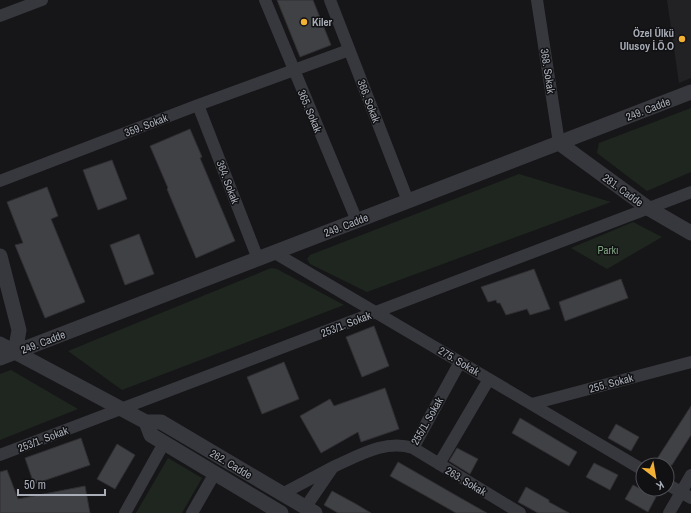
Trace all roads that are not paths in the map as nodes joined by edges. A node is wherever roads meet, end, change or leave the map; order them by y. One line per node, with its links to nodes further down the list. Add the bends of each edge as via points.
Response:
1 (42, 0): 5 (street)
2 (265, 0): 7 (street, 365. Sokak)
3 (330, 0): 6 (street, 366. Sokak)
4 (537, 0): 10 (street, 368. Sokak)
5 (0, 16)
6 (349, 50): 7 (street, 359. Sokak); 13 (street, 366. Sokak)
7 (293, 71): 9 (street, 359. Sokak); 15 (street, 365. Sokak)
8 (691, 92): 10 (street, 249. Cadde)
9 (198, 105): 11 (street, 359. Sokak); 19 (street, 364. Sokak)
10 (559, 143): 13 (street, 249. Cadde); 14 (street, 281. Cadde)
11 (0, 181)
12 (691, 192): 14 (street, 253/1. Sokak)
13 (408, 201): 15 (street, 249. Cadde)
14 (648, 208): 16 (street, 281. Cadde); 20 (street, 253/1. Sokak)
15 (357, 221): 17 (street, 249. Cadde)
16 (691, 233)
17 (274, 253): 19 (street, 249. Cadde); 20 (street, 275. Sokak)
18 (0, 256): 22 (street, via 19,330)
19 (258, 259): 22 (street, 249. Cadde)
20 (376, 312): 24 (street, 275. Sokak); 28 (street, 253/1. Sokak)
21 (0, 344): 22 (street, 262. Cadde)
22 (15, 352): 23 (street, 249. Cadde); 28 (street, 262. Cadde)
23 (0, 358)
24 (460, 362): 26 (street, 275. Sokak); 31 (street, 255/1. Sokak)
25 (691, 362): 27 (street, 255. Sokak)
26 (489, 379): 27 (street, 275. Sokak); 33 (street)
27 (532, 404): 34 (street, 275. Sokak)
28 (121, 409): 29 (street, 262. Cadde); 32 (street, 253/1. Sokak)
29 (146, 422): 30 (street, 262. Cadde, via 151,436); 39 (street, 262. Cadde, via 161,422)
30 (164, 443): 36 (street, 262. Cadde); 42 (street)
31 (413, 448): 33 (street, 263. Sokak); 35 (street, 255/1. Sokak, via 385,446)
32 (0, 455)
33 (439, 464): 45 (street, 263. Sokak)
34 (635, 465)
35 (333, 467): 39 (street, 255/1. Sokak); 41 (street)
36 (215, 474): 43 (street); 44 (street, 262. Cadde)
37 (691, 475): 40 (street)
38 (675, 489): 40 (street)
39 (282, 494): 41 (street, 262. Cadde)
40 (686, 495): 46 (street)
41 (310, 510)
42 (125, 513)
43 (192, 513)
44 (281, 513)
45 (520, 513)
46 (669, 513)

